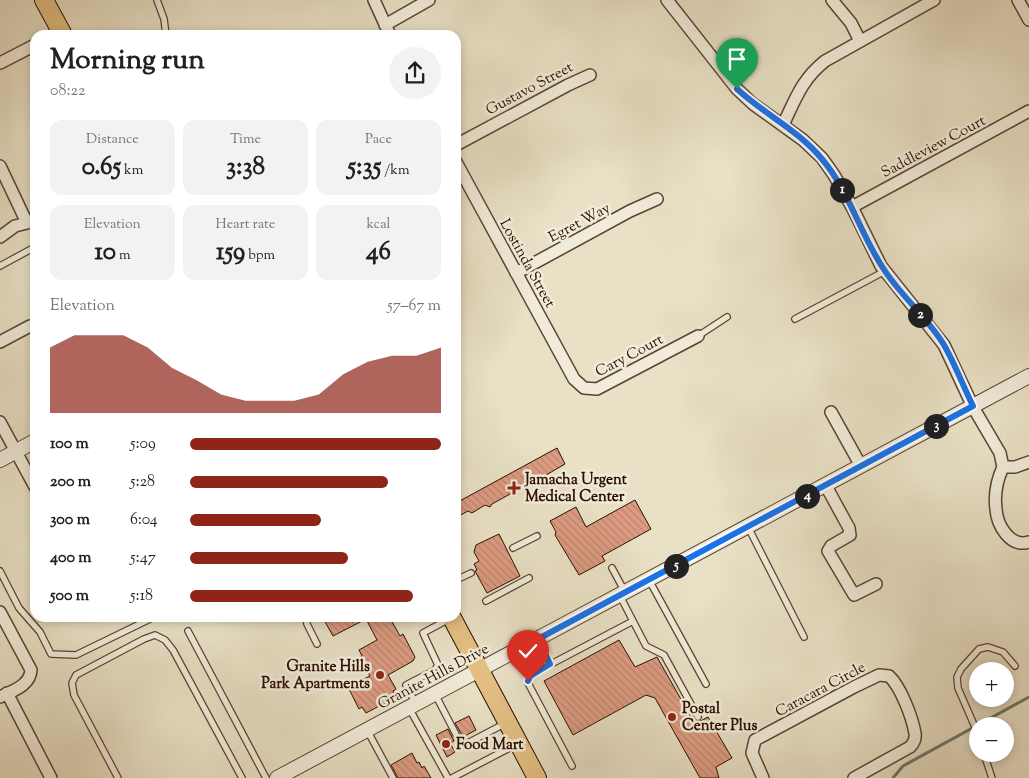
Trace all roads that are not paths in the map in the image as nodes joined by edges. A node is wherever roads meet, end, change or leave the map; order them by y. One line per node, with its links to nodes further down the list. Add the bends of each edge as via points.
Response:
1 (44, 0): 10 (main road)
2 (157, 0): 11 (lane)
3 (374, 0): 12 (street)
4 (429, 0): 12 (street)
5 (667, 0): 18 (street, via 737,89)
6 (832, 0): 13 (street)
7 (934, 0): 13 (street)
8 (1018, 0): 9 (street)
9 (1029, 20)
10 (57, 30)
11 (165, 30)
12 (388, 30)
13 (860, 41): 18 (street, via 812,72 802,84)
14 (30, 48): 15 (street)
15 (0, 63)
16 (590, 75): 19 (street, Gustavo Street)
17 (1029, 112): 23 (street, Saddleview Court)
18 (783, 125): 23 (street, via 822,158)
19 (461, 142)
20 (0, 166): 24 (street)
21 (461, 171): 30 (street, Lostinda Street)
22 (657, 200): 30 (street, Egret Way)
23 (852, 207): 29 (street)
24 (30, 219)
25 (30, 221): 26 (street, via 15,226)
26 (0, 237)
27 (30, 250): 28 (lane)
28 (0, 266)
29 (885, 271): 32 (lane); 38 (street, via 944,344)
30 (516, 273): 37 (street, Lostinda Street)
31 (727, 317): 34 (lane)
32 (795, 319)
33 (30, 326): 35 (street)
34 (698, 336): 37 (street, Cary Court, via 597,389 584,388)
35 (0, 342)
36 (1029, 376): 38 (street, Granite Hills Drive)
37 (574, 379)
38 (973, 406): 45 (street, Granite Hills Drive); 46 (street, via 1000,453)
39 (832, 412): 45 (street)
40 (0, 422): 42 (street)
41 (30, 444): 42 (street)
42 (16, 451): 43 (street); 47 (street)
43 (0, 460)
44 (1029, 462): 46 (street)
45 (861, 466): 48 (street, Granite Hills Drive)
46 (1003, 467): 51 (street, via 997,480 999,521 1014,542)
47 (30, 478)
48 (826, 486): 49 (street, Granite Hills Drive); 59 (street, via 850,535 828,551 854,595)
49 (748, 528): 58 (street, Granite Hills Drive); 71 (lane)
50 (537, 536): 52 (lane)
51 (1029, 542)
52 (513, 548)
53 (612, 568): 60 (lane)
54 (0, 571): 63 (lane, via 19,608)
55 (471, 573): 56 (lane)
56 (461, 578)
57 (530, 578): 61 (lane)
58 (649, 580): 60 (street, Granite Hills Drive); 77 (lane)
59 (876, 584)
60 (622, 594): 64 (lane); 72 (street, Granite Hills Drive)
61 (486, 601)
62 (0, 612): 79 (street, via 31,670 27,683)
63 (30, 621)
64 (632, 621): 74 (lane); 81 (lane, via 646,646 664,655)
65 (31, 622): 66 (lane, via 51,654 76,656)
66 (144, 622)
67 (307, 622): 73 (lane)
68 (443, 622): 80 (lane, via 423,632 438,665 435,670 406,685)
69 (453, 622): 76 (main road)
70 (188, 631): 92 (lane)
71 (804, 637)
72 (538, 639): 74 (lane); 76 (street, Granite Hills Drive)
73 (317, 644)
74 (550, 664): 87 (lane, via 530,676 528,683)
75 (1015, 666): 82 (lane, via 1003,652 988,647 979,649 961,669 957,677 958,688)
76 (481, 669): 78 (street, Granite Hills Drive); 83 (main road)
77 (706, 684)
78 (435, 694): 80 (street, Granite Hills Drive); 83 (lane, via 462,746)
79 (4, 695): 89 (street)
80 (413, 706): 84 (street, Granite Hills Drive); 94 (lane)
81 (698, 717)
82 (969, 717)
83 (508, 722): 85 (main road)
84 (367, 730): 88 (street, Granite Hills Drive); 93 (lane)
85 (519, 743): 95 (lane); 96 (main road)
86 (987, 762): 99 (lane)
87 (572, 766)
88 (282, 777)
89 (50, 778)
90 (118, 778): 91 (lane, via 74,695 72,683 76,676 155,636 165,640 173,650)
91 (242, 778)
92 (266, 778)
93 (393, 778)
94 (448, 778)
95 (452, 778)
96 (537, 778)
97 (763, 778): 98 (street, Caracara Circle, via 752,753 755,740 854,686 879,676 890,676 902,695 915,734 914,741 910,747)
98 (854, 778)
99 (992, 778)

